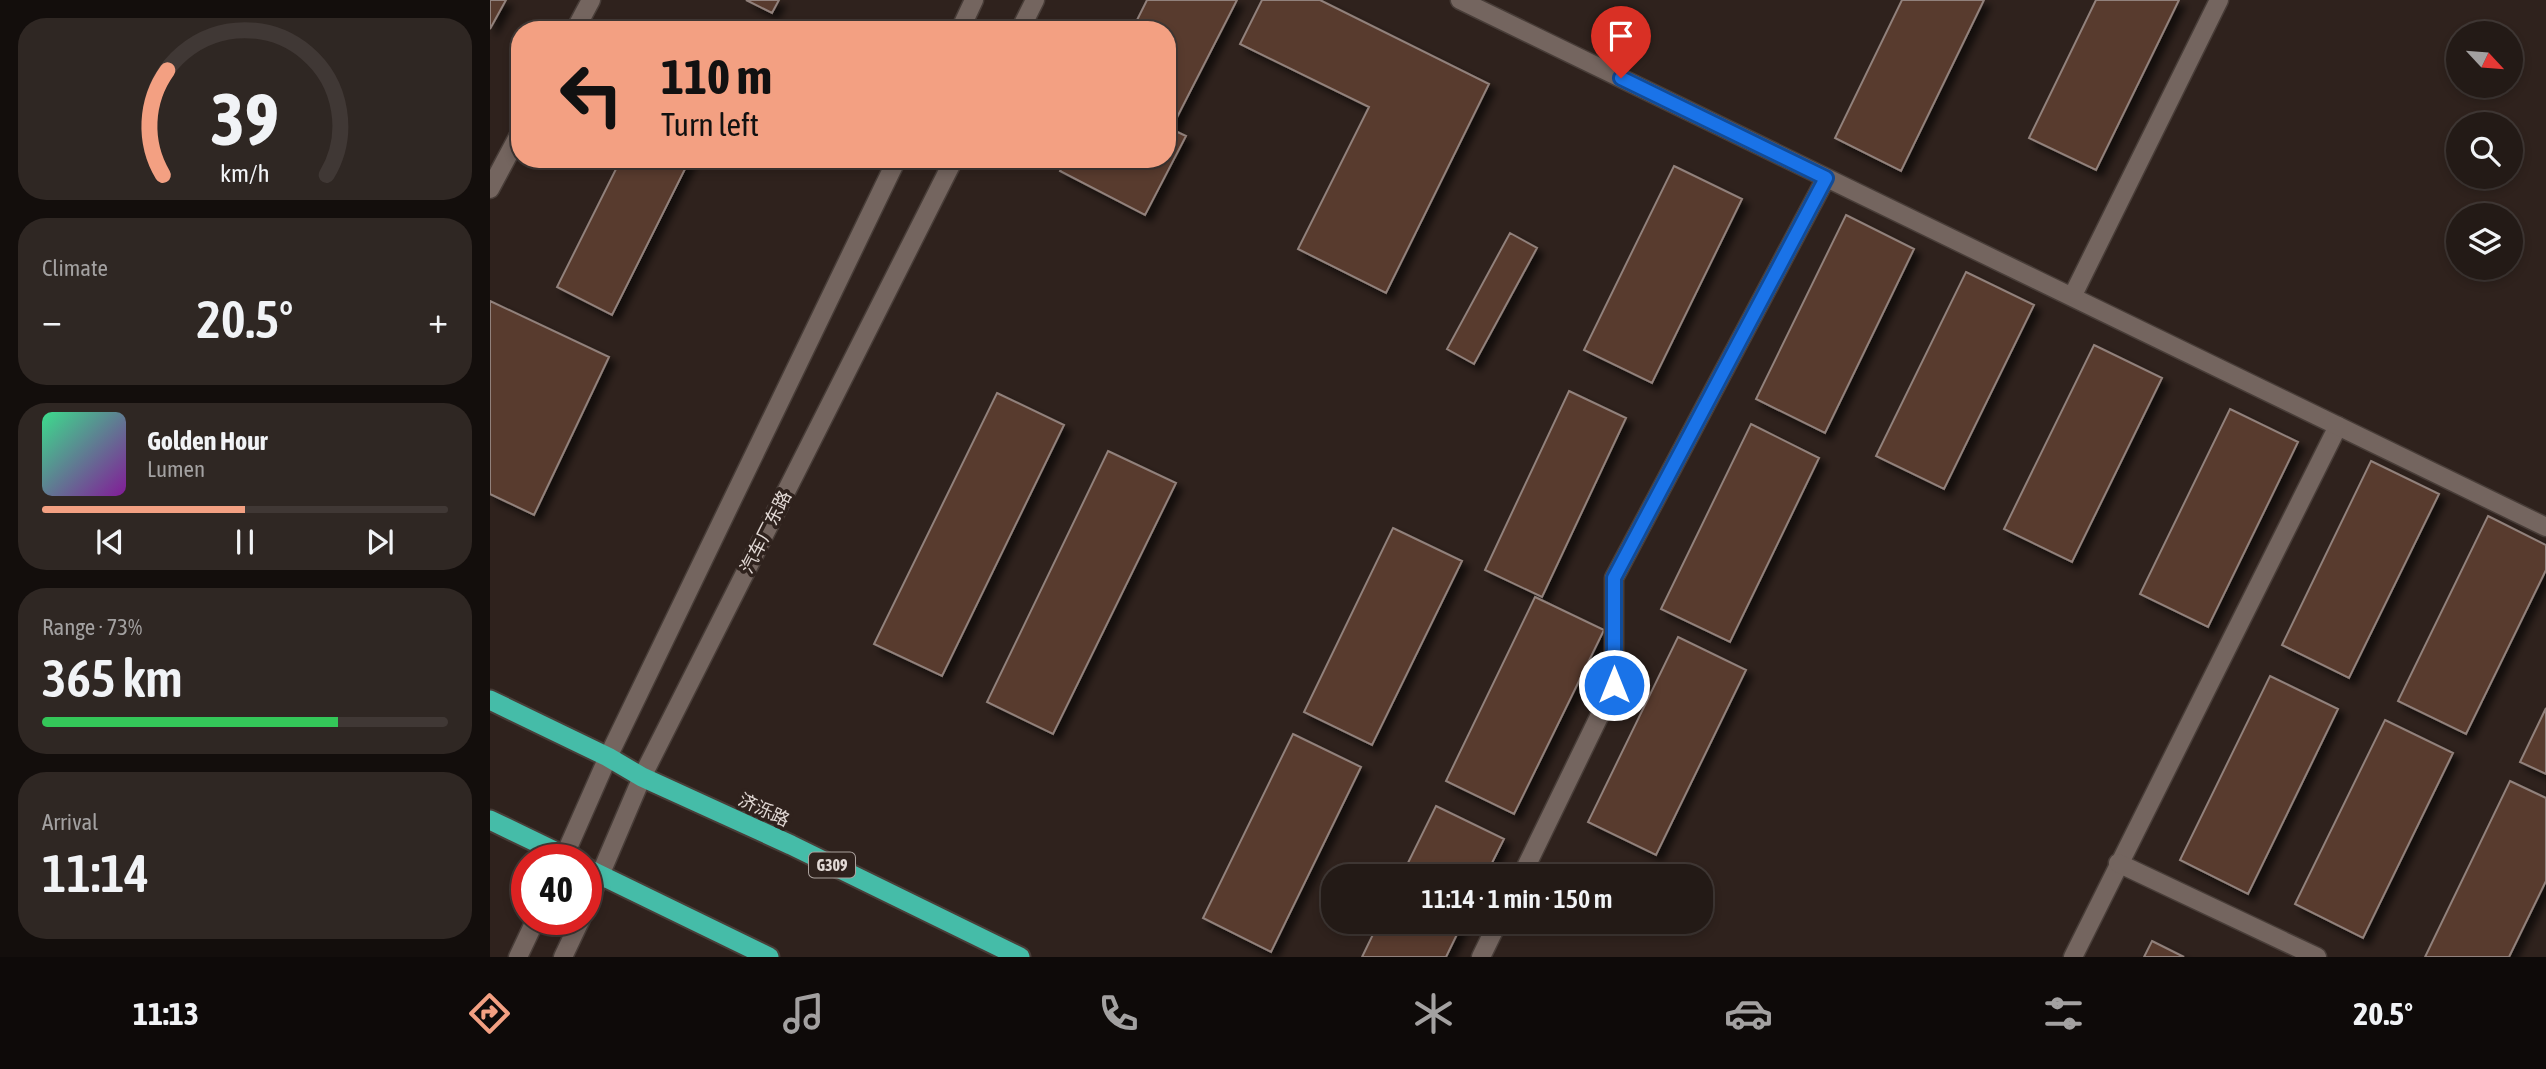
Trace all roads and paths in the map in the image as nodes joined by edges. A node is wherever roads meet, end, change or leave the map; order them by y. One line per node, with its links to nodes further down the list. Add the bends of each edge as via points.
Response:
1 (591, 0): 6 (street)
2 (974, 0): 7 (street)
3 (1035, 0): 8 (street)
4 (1460, 0): 12 (street)
5 (2219, 0): 14 (street)
6 (580, 21)
7 (964, 21)
8 (1024, 21)
9 (511, 150): 13 (street)
10 (893, 168): 18 (street)
11 (949, 168): 19 (street, 汽车厂东路)
12 (1826, 178): 14 (street); 25 (street, via 1614,578 1614,685)
13 (490, 189)
14 (2072, 297): 15 (street)
15 (2338, 426): 16 (street); 24 (street)
16 (2546, 527)
17 (490, 700): 18 (highway, 济泺路 / G309)
18 (608, 757): 19 (highway, 济泺路 / G309); 22 (street)
19 (642, 777): 23 (street, 汽车厂东路); 33 (highway, 济泺路 / G309)
20 (490, 820): 21 (highway)
21 (538, 844)
22 (572, 844)
23 (602, 856)
24 (2118, 863): 35 (street); 36 (street)
25 (1527, 864)
26 (602, 876): 32 (highway)
27 (1492, 934): 34 (street)
28 (528, 935): 30 (street)
29 (573, 935): 31 (street)
30 (518, 957)
31 (563, 957)
32 (769, 957)
33 (1020, 957)
34 (1481, 957)
35 (2073, 957)
36 (2317, 957)

